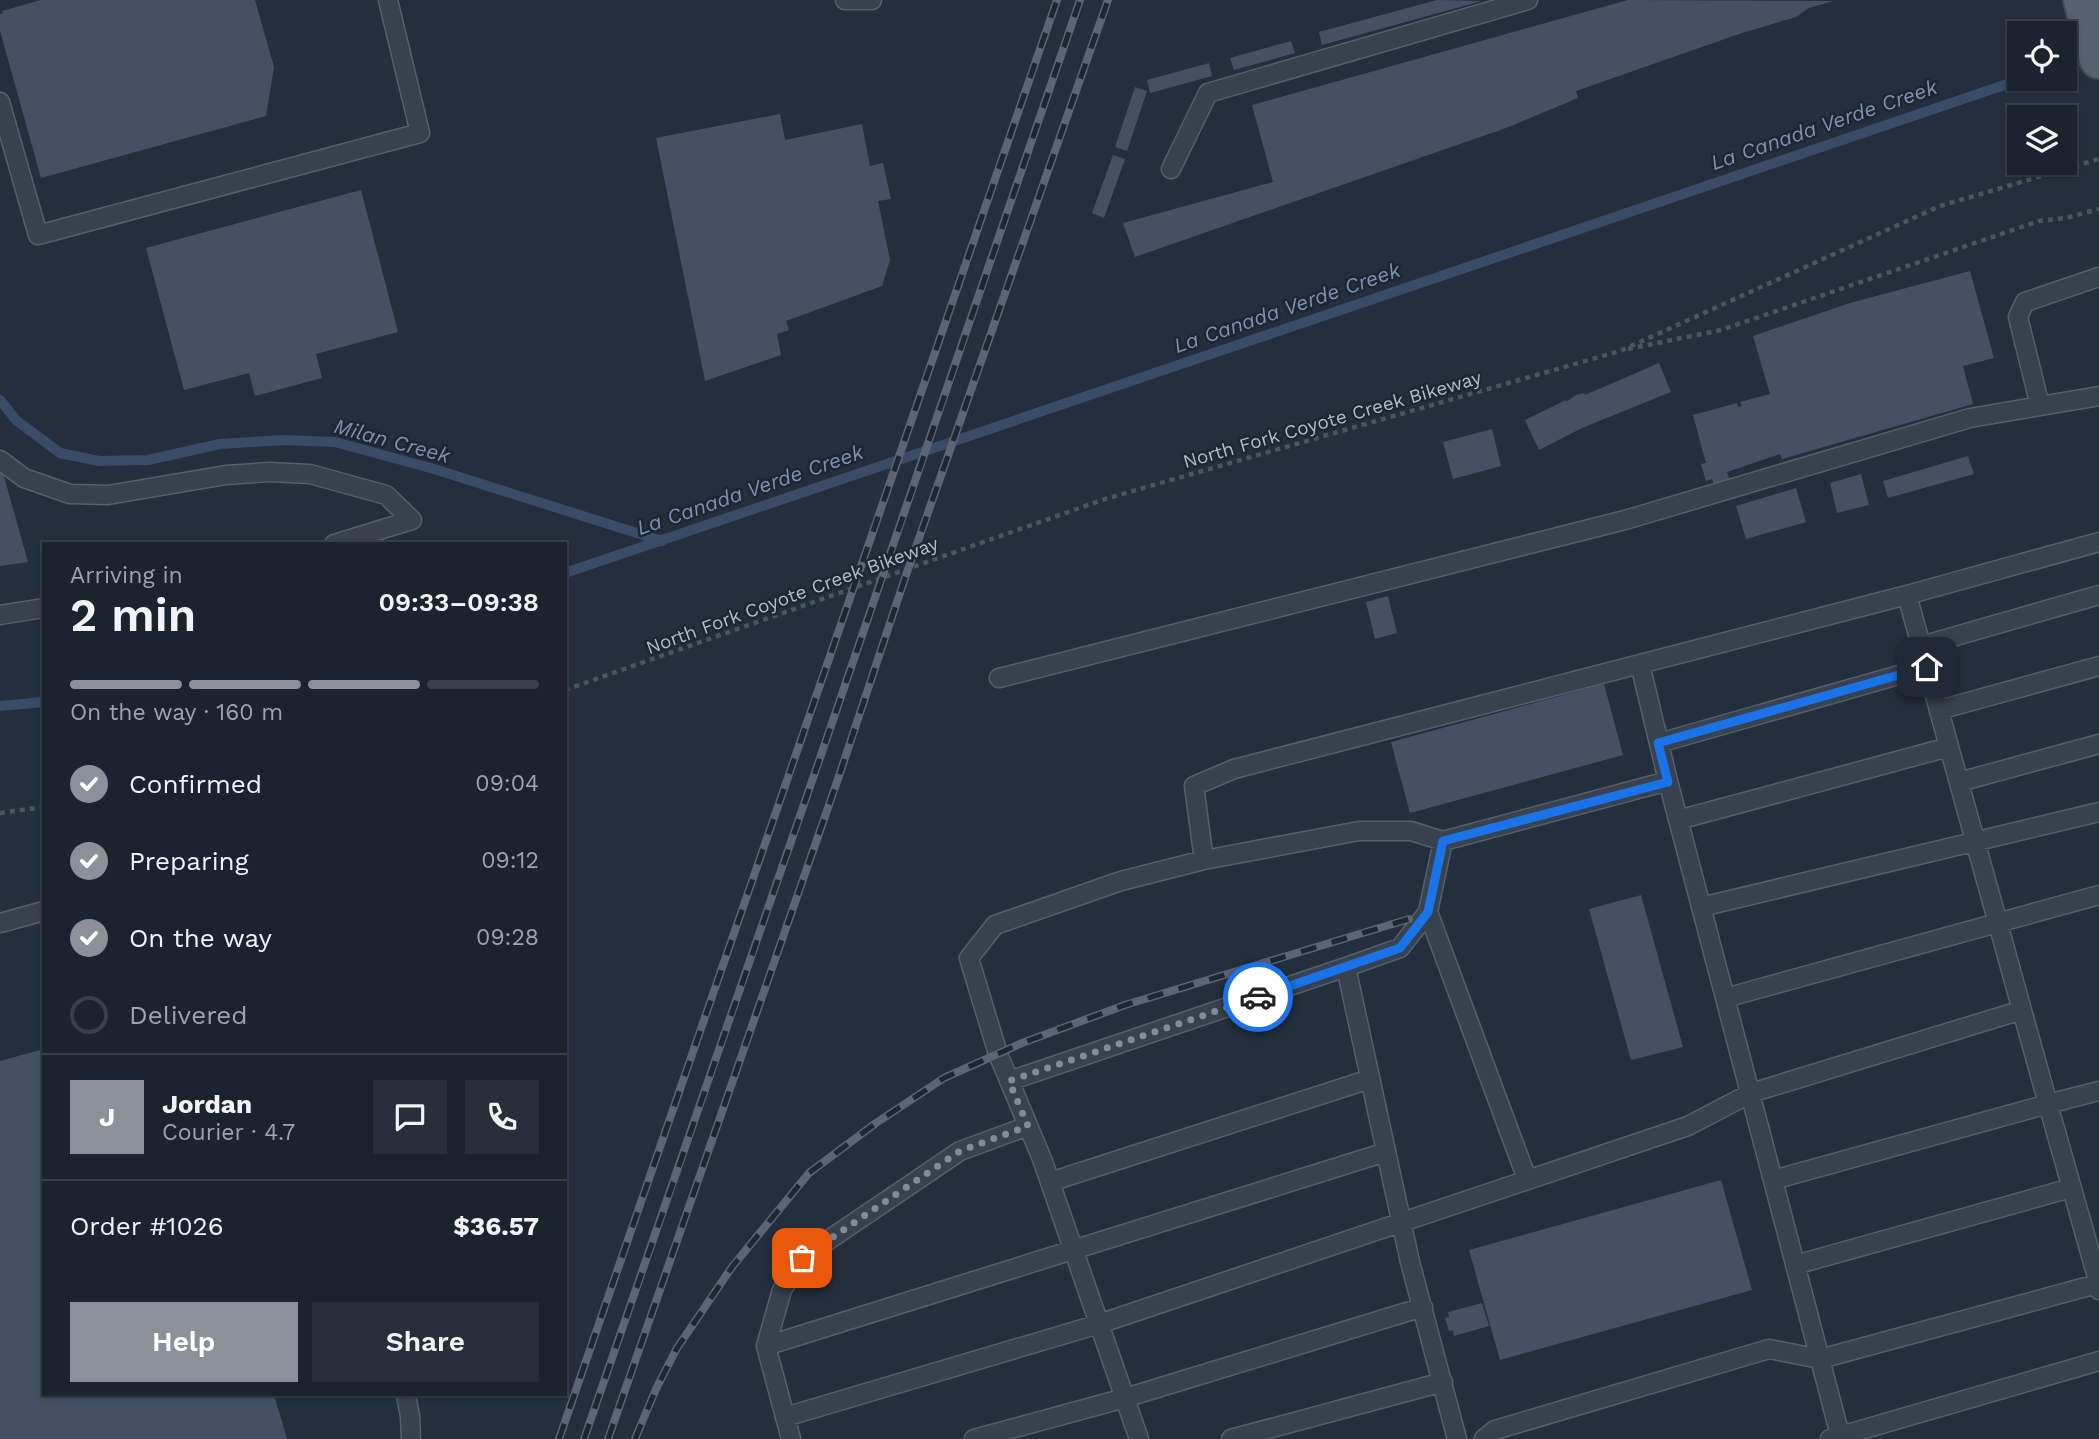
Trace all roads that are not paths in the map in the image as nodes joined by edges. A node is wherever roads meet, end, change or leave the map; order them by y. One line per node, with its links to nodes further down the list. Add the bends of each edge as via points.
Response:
1 (388, 0): 7 (lane, via 420,133 38,234)
2 (845, 0): 3 (lane)
3 (872, 0)
4 (1528, 0): 8 (lane, via 1208,93)
5 (2083, 0): 6 (main road)
6 (2099, 59)
7 (0, 102)
8 (1171, 169)
9 (2099, 277): 11 (lane, via 2025,302 2018,317)
10 (2099, 396): 11 (lane)
11 (2040, 406): 23 (lane, via 1970,418 1626,520)
12 (0, 460): 13 (lane, via 24,478 70,495 107,495 226,475 310,474 386,495 412,520)
13 (340, 542)
14 (2099, 542): 15 (lane)
15 (1907, 595): 19 (lane); 20 (lane)
16 (2099, 595): 19 (lane)
17 (42, 608): 18 (lane)
18 (0, 615)
19 (1921, 646): 22 (lane)
20 (1640, 664): 25 (lane); 34 (lane, via 1234,769 1194,786)
21 (2099, 666): 24 (lane)
22 (1927, 667): 24 (lane); 25 (lane)
23 (999, 678)
24 (1939, 710): 27 (lane)
25 (1658, 743): 28 (lane)
26 (2099, 744): 29 (lane)
27 (1949, 747): 29 (lane); 31 (lane)
28 (1668, 782): 31 (lane); 32 (lane)
29 (1959, 782): 33 (lane)
30 (2099, 812): 33 (lane)
31 (1678, 820): 36 (lane)
32 (1443, 841): 34 (lane, via 1411,831 1359,831); 38 (lane)
33 (1976, 842): 36 (lane); 40 (lane)
34 (1205, 860): 45 (lane, via 1121,881 995,925 969,958)
35 (2099, 895): 40 (lane)
36 (1701, 907): 42 (lane)
37 (42, 912): 39 (lane)
38 (1428, 912): 41 (lane, via 1400,948); 51 (lane)
39 (0, 923)
40 (1998, 924): 42 (lane); 43 (lane)
41 (1346, 967): 44 (lane); 45 (lane)
42 (1725, 998): 47 (lane)
43 (2022, 1010): 47 (lane); 48 (lane)
44 (1370, 1079): 50 (lane); 53 (lane)
45 (1009, 1081): 49 (lane)
46 (2099, 1091): 48 (lane)
47 (1751, 1093): 51 (lane, via 1688,1126); 52 (lane)
48 (2048, 1104): 52 (lane); 54 (lane)
49 (1028, 1126): 53 (lane); 61 (lane, via 960,1151 802,1258 782,1290)
50 (1386, 1152): 55 (lane); 56 (lane)
51 (1527, 1179): 55 (lane)
52 (1773, 1180): 57 (lane)
53 (1050, 1182): 56 (lane)
54 (2071, 1188): 57 (lane); 58 (lane)
55 (1401, 1221): 59 (lane); 60 (lane)
56 (1073, 1250): 60 (lane); 61 (lane)
57 (1795, 1265): 62 (lane)
58 (2098, 1286): 62 (lane)
59 (1423, 1307): 64 (lane); 66 (lane)
60 (1099, 1324): 66 (lane); 67 (lane)
61 (766, 1346): 67 (lane)
62 (1820, 1359): 68 (lane); 75 (lane, via 1769,1349 1495,1430)
63 (2099, 1361): 68 (lane)
64 (1443, 1382): 73 (lane); 74 (lane)
65 (406, 1396): 69 (lane)
66 (1125, 1398): 71 (lane); 72 (lane)
67 (785, 1417): 70 (lane)
68 (1837, 1438)
69 (411, 1439)
70 (791, 1439)
71 (974, 1439)
72 (1139, 1439)
73 (1231, 1439)
74 (1457, 1439)
75 (1484, 1439)

